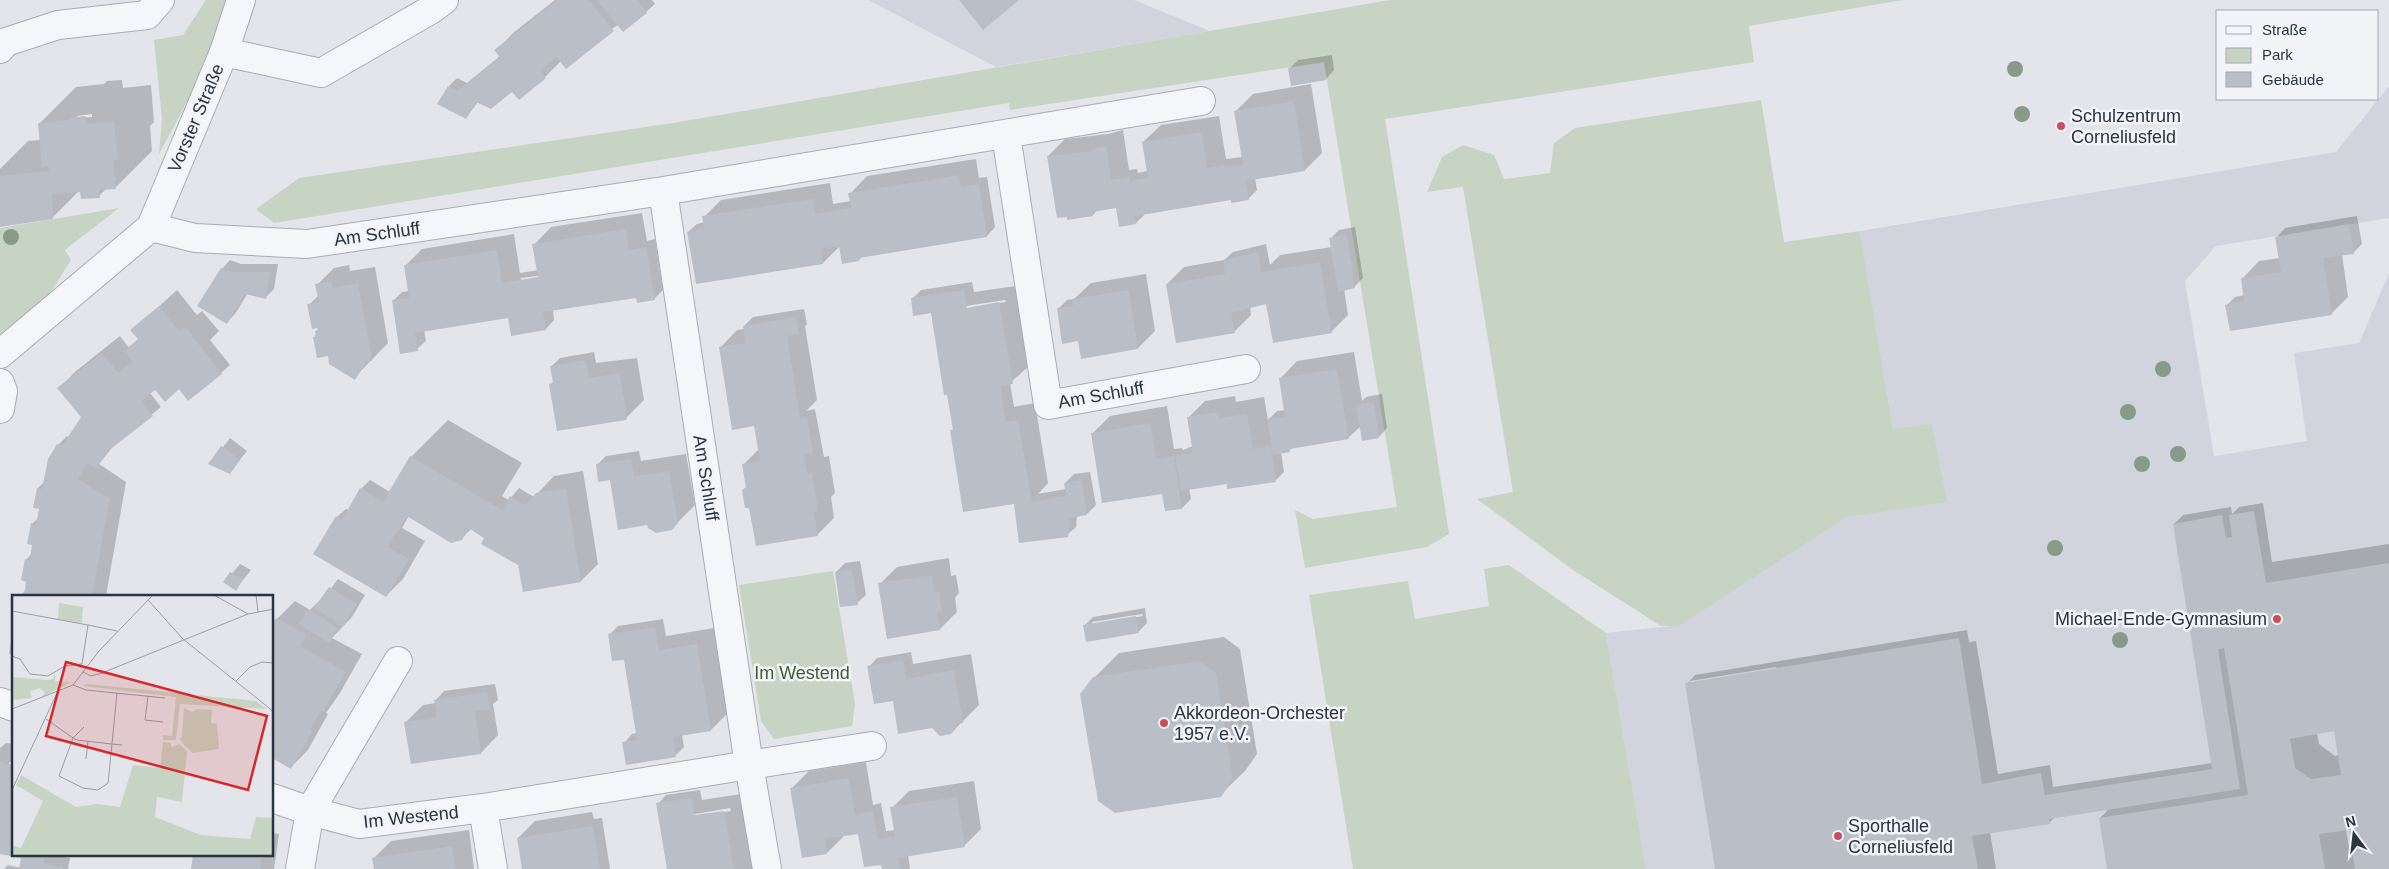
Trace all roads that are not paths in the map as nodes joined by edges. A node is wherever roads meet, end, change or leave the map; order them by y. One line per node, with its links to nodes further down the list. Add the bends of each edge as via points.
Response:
1 (160, 0): 4 (street, via 147,15 58,25 6,42)
2 (241, 0): 5 (street)
3 (444, 0): 5 (street, Vorster Straße, via 321,73)
4 (0, 48)
5 (224, 52): 9 (street, Vorster Straße)
6 (1201, 101): 7 (street, Am Schluff)
7 (1006, 135): 8 (street, Am Schluff); 11 (street, Am Schluff, via 1048,405)
8 (663, 191): 9 (street, Am Schluff, via 307,244 195,238); 18 (street, Am Schluff)
9 (151, 227): 10 (street, Vorster Straße)
10 (0, 354)
11 (1246, 369)
12 (0, 383): 13 (street, via 3,391)
13 (0, 409)
14 (398, 661): 21 (street)
15 (0, 702): 16 (street)
16 (12, 706)
17 (872, 746): 18 (street, Im Westend)
18 (749, 765): 20 (street, Im Westend); 24 (street)
19 (274, 799): 21 (street, Im Westend)
20 (483, 808): 21 (street, Im Westend, via 359,824); 23 (street, Im Westend)
21 (310, 811): 22 (street)
22 (300, 869)
23 (493, 869)
24 (767, 869)

